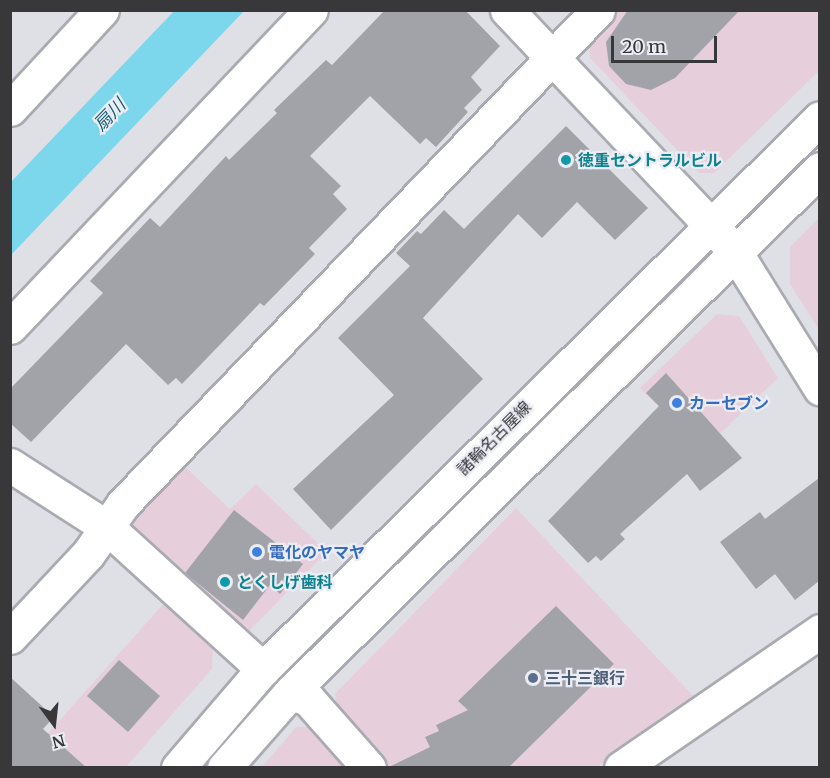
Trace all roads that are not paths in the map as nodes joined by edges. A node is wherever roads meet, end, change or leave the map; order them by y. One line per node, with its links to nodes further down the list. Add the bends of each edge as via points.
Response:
1 (102, 10): 6 (street)
2 (311, 10): 11 (street)
3 (507, 10): 5 (street)
4 (598, 10): 5 (street)
5 (553, 58): 9 (street); 14 (street, via 188,448 123,504)
6 (10, 109)
7 (819, 118): 9 (street, 諸輪名古屋線)
8 (819, 169): 10 (street)
9 (711, 223): 10 (street); 17 (street, 諸輪名古屋線)
10 (734, 250): 12 (street); 18 (street)
11 (10, 327)
12 (819, 388)
13 (10, 465): 14 (street)
14 (108, 528): 16 (street); 17 (street)
15 (819, 631): 22 (street)
16 (10, 637)
17 (263, 669): 19 (street, 諸輪名古屋線)
18 (291, 693): 20 (street); 21 (street, via 308,699)
19 (178, 768)
20 (224, 768)
21 (369, 768)
22 (621, 768)

